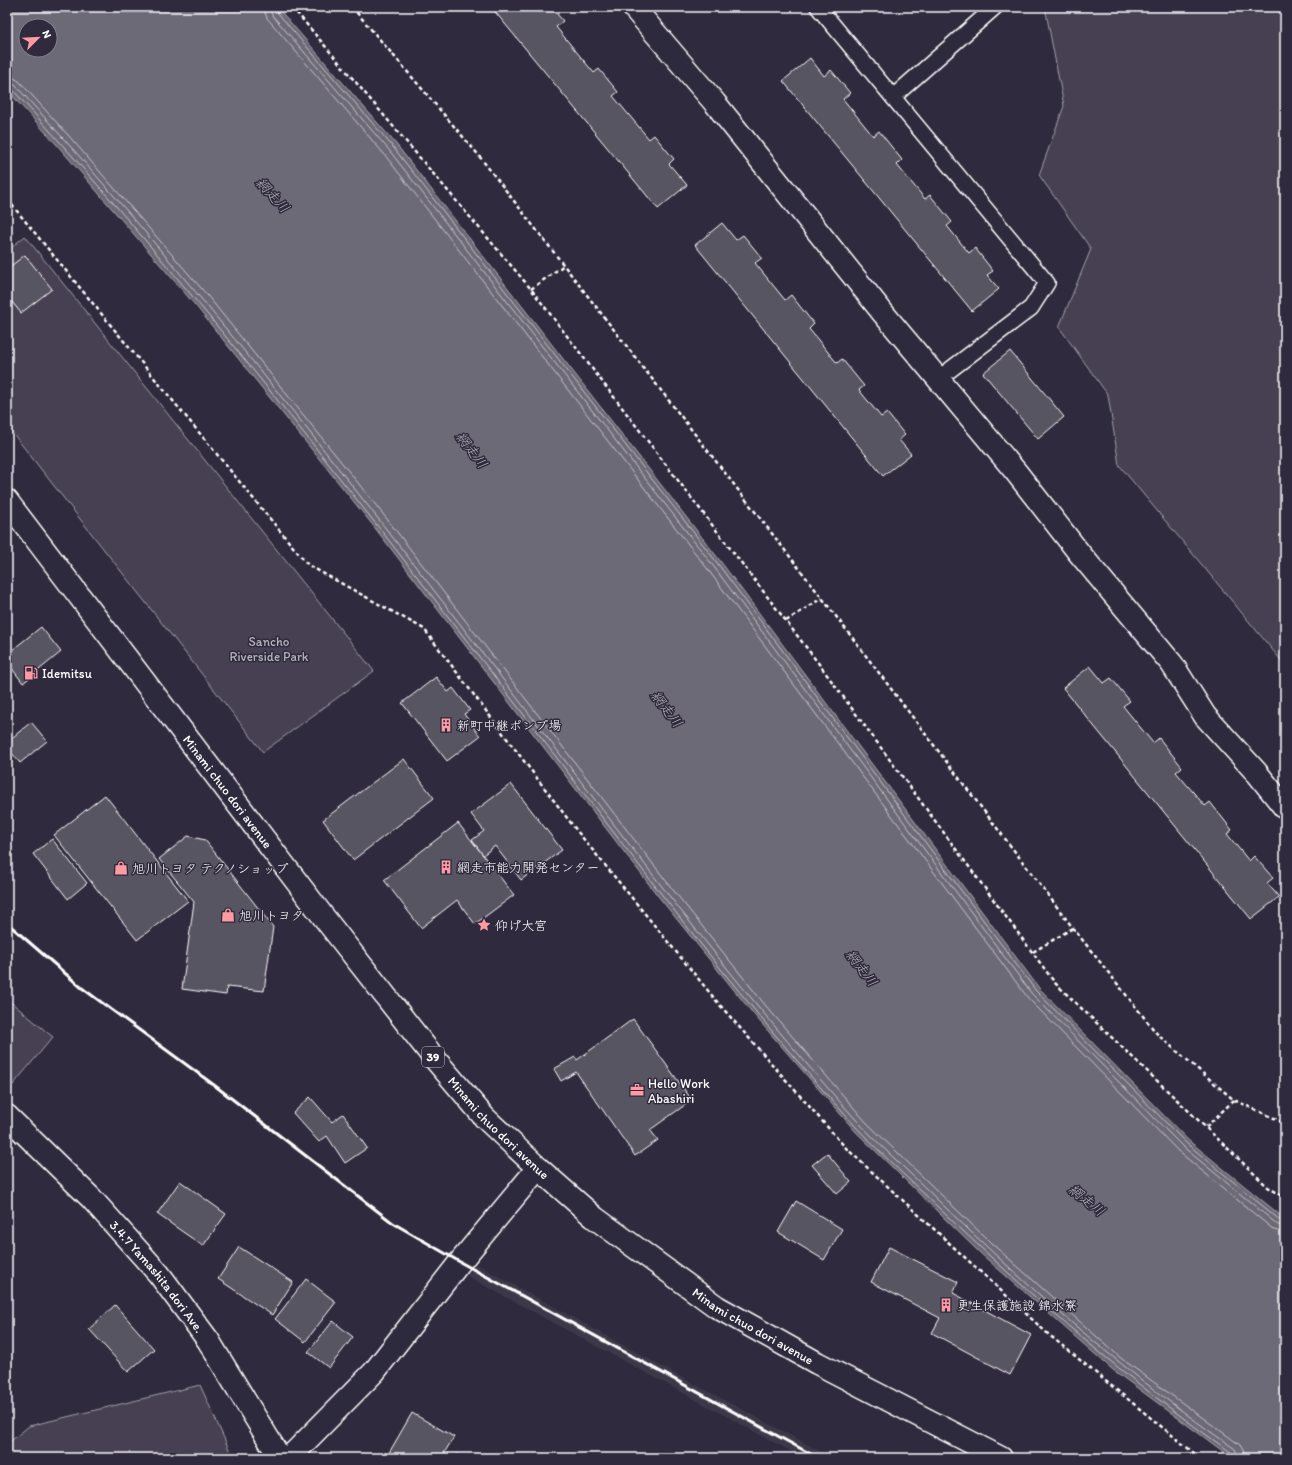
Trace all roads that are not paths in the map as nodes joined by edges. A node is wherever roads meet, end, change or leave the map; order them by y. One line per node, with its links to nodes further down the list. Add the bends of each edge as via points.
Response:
1 (633, 7): 5 (main road, via 715,103)
2 (818, 7): 4 (lane)
3 (995, 7): 4 (lane)
4 (893, 97): 5 (lane, via 1047,283 1031,308)
5 (938, 379): 7 (main road, via 1172,664 1205,716)
6 (7, 501): 9 (main road, Minami chuo dori avenue / 39, via 434,1058 485,1118)
7 (1285, 808)
8 (7, 1116): 10 (main road, 3.4.7 Yamashita dori Ave., via 91,1198 159,1274 208,1340)
9 (538, 1168): 11 (main road, via 374,1372); 12 (main road, Minami chuo dori avenue / 39, via 595,1218 717,1307 817,1363)
10 (280, 1458)
11 (289, 1458)
12 (1001, 1458)

